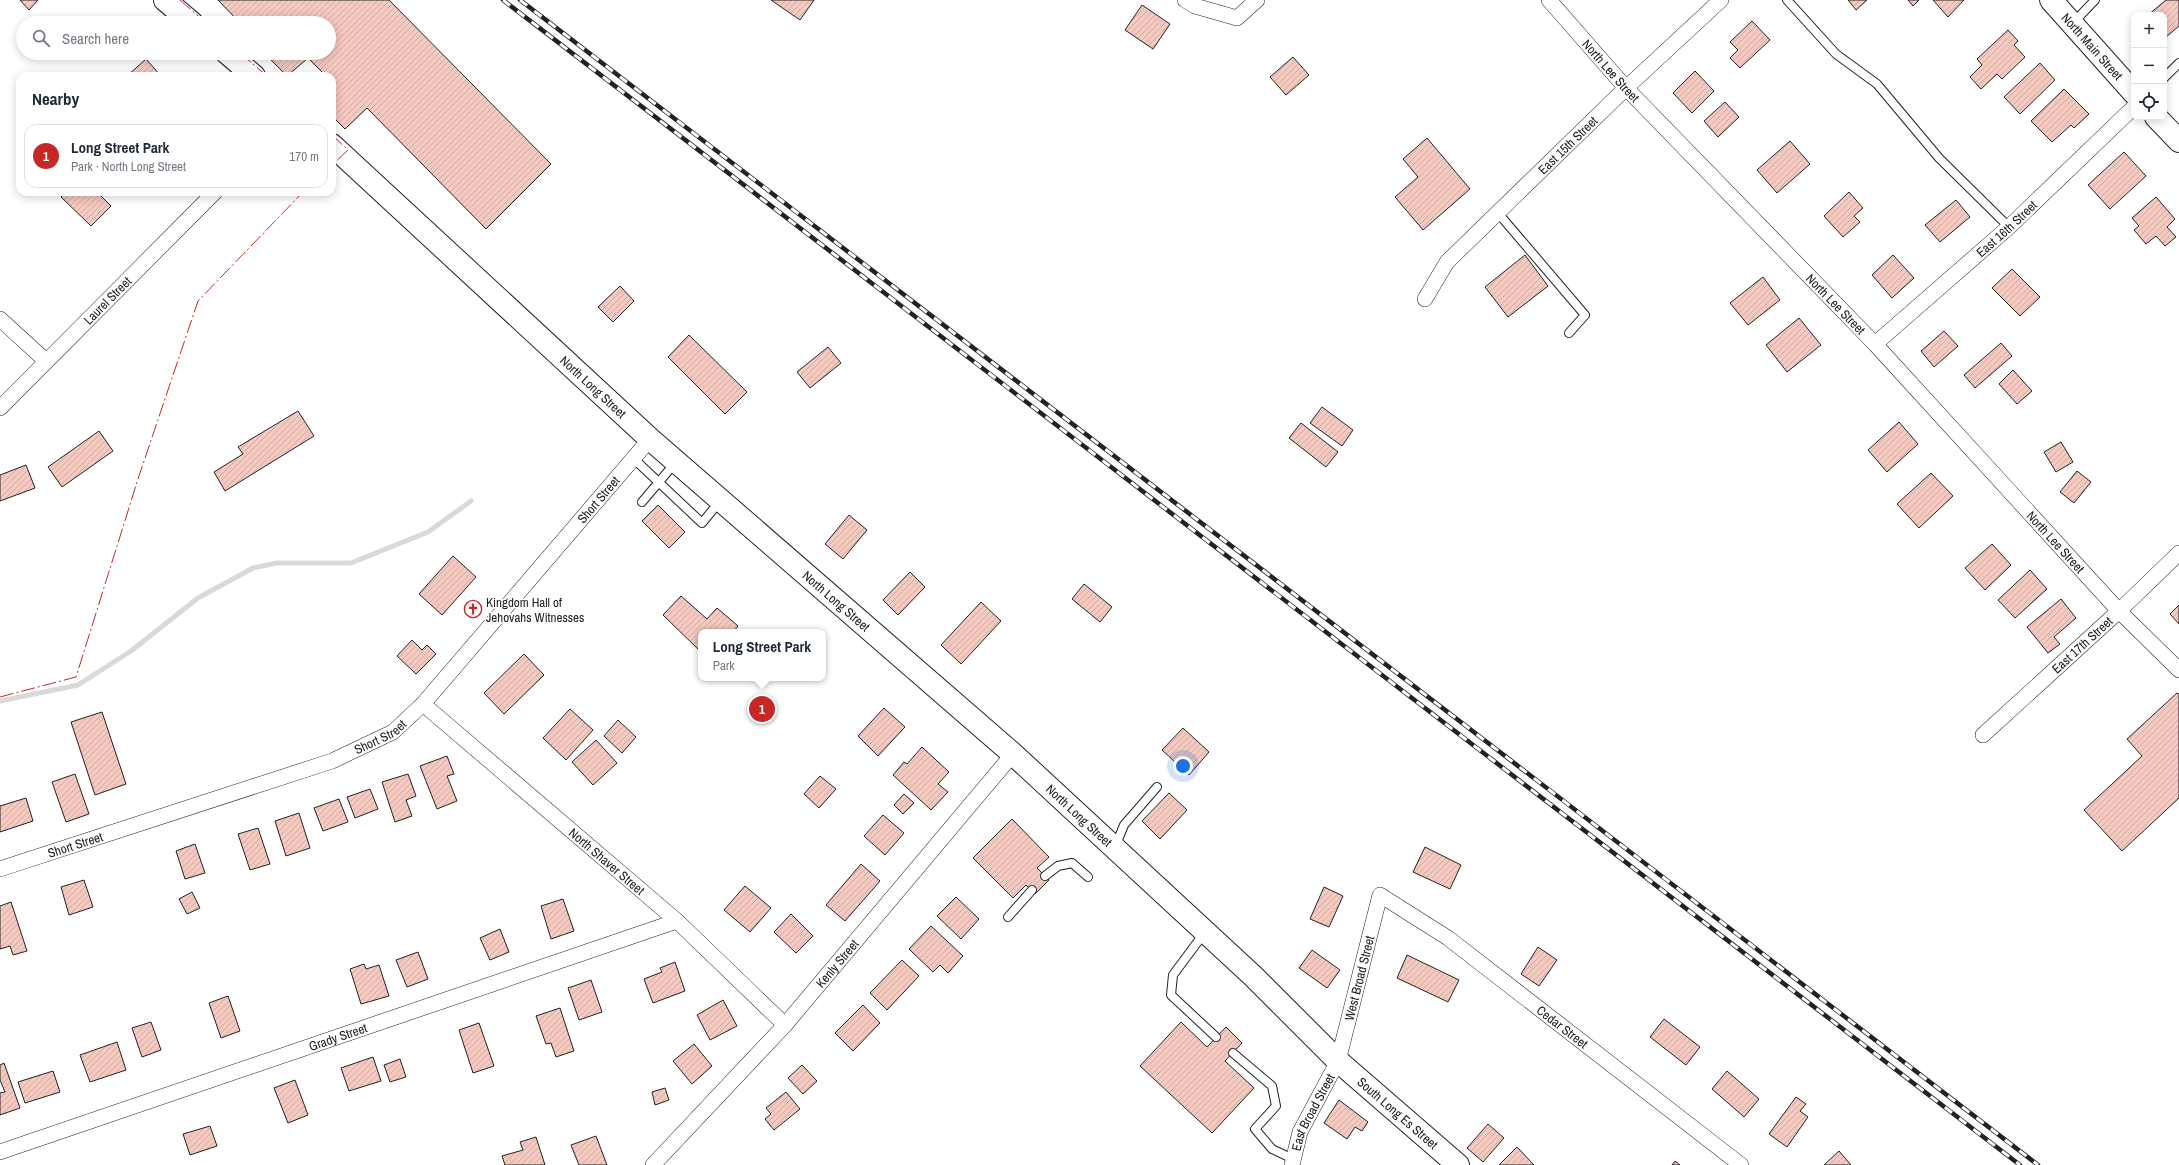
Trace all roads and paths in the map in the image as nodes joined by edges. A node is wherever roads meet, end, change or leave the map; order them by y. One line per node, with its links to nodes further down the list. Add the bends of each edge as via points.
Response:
1 (165, 0): 9 (street)
2 (1185, 0): 3 (street, via 1195,6 1237,18)
3 (1257, 0)
4 (1549, 0): 15 (street, North Lee Street)
5 (1721, 0): 15 (street, East 15th Street)
6 (1787, 0): 23 (lane, via 1836,54 1877,84 1939,158)
7 (2051, 0): 10 (street, North Main Street)
8 (2095, 0): 10 (lane)
9 (184, 16)
10 (2073, 24): 16 (street, North Main Street)
11 (235, 60): 13 (street)
12 (2179, 63): 14 (lane)
13 (249, 72)
14 (2167, 75)
15 (1626, 88): 22 (street, East 15th Street); 27 (street, North Lee Street)
16 (2131, 90)
17 (2131, 110): 23 (street, East 16th Street)
18 (2159, 120): 19 (street)
19 (2179, 141)
20 (336, 149): 30 (street, North Long Street)
21 (211, 196): 28 (street, Laurel Street)
22 (1498, 213): 24 (street, East 15th Street, via 1447,262); 26 (lane, via 1585,315)
23 (2009, 228): 27 (street, East 16th Street)
24 (1425, 299)
25 (0, 319): 28 (street)
26 (1569, 332)
27 (1875, 344): 37 (street, North Lee Street)
28 (46, 361): 29 (street, Laurel Street)
29 (0, 408)
30 (650, 439): 31 (street, Short Street); 32 (street, North Long Street)
31 (633, 458): 33 (lane); 39 (street, Short Street)
32 (676, 462): 33 (lane); 34 (street, North Long Street)
33 (660, 483): 34 (lane, via 702,523); 35 (lane)
34 (720, 501): 41 (street, North Long Street)
35 (642, 502)
36 (2179, 553): 37 (street, East 17th Street)
37 (2119, 611): 38 (street, North Lee Street); 40 (street, East 17th Street)
38 (2179, 670)
39 (423, 704): 44 (street, Short Street, via 393,732 332,761); 50 (street, North Shaver Street)
40 (1983, 735)
41 (1013, 754): 43 (street, North Long Street); 52 (street, Kenly Street)
42 (1157, 787): 43 (lane, via 1124,825)
43 (1114, 848): 51 (street, North Long Street)
44 (0, 869)
45 (1045, 876): 46 (lane, via 1058,866 1072,863)
46 (1088, 877)
47 (1032, 890): 49 (lane)
48 (1380, 894): 55 (street, West Broad Street); 60 (street, Cedar Street, via 1448,938)
49 (1008, 917)
50 (676, 921): 52 (street, North Shaver Street); 56 (street, Grady Street)
51 (1205, 932): 53 (lane, via 1173,975 1171,995); 55 (street, North Long Street)
52 (784, 1025): 58 (street, Kenly Street)
53 (1216, 1037)
54 (1233, 1053): 57 (lane, via 1272,1086 1276,1106 1255,1129 1272,1149)
55 (1338, 1061): 57 (street, East Broad Street, via 1300,1132); 59 (street, South Long Es Street)
56 (0, 1152)
57 (1292, 1162)
58 (653, 1165)
59 (1458, 1165)
60 (1742, 1165)

